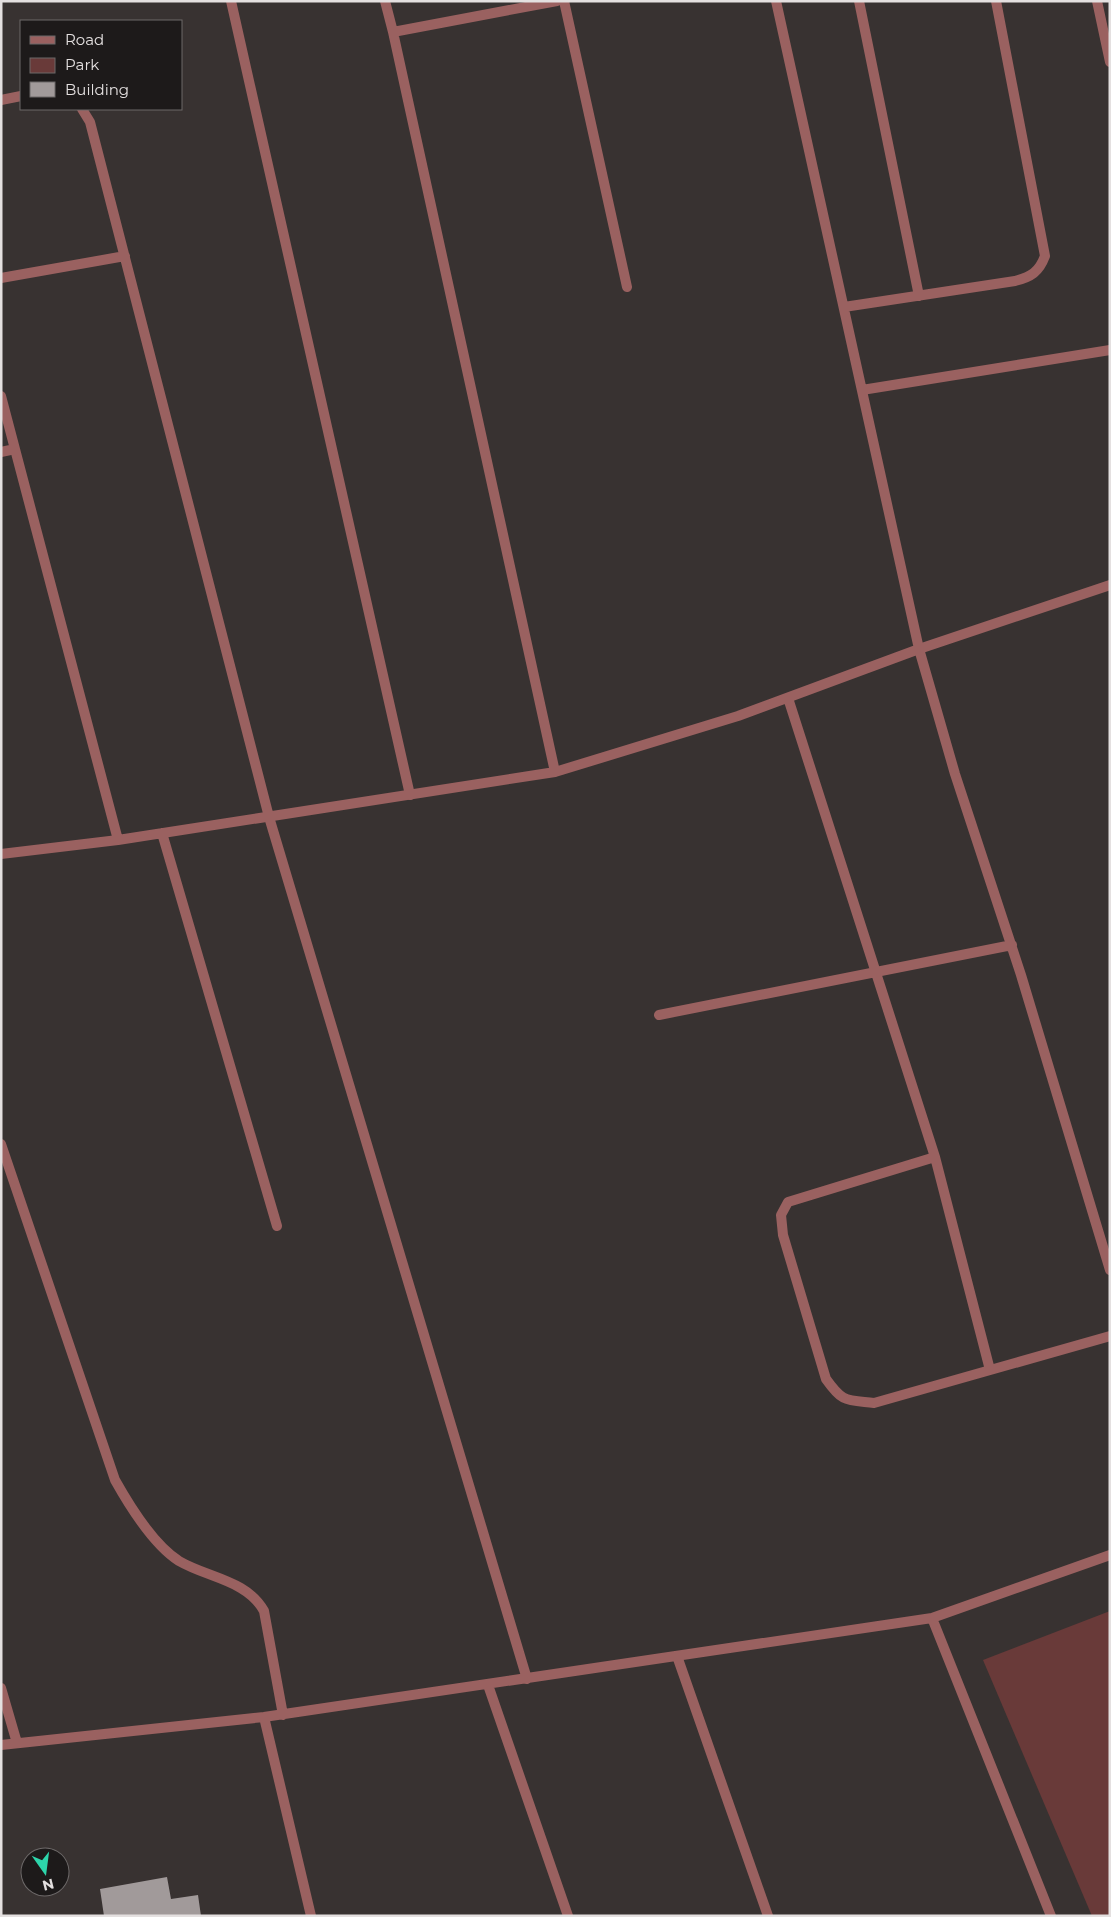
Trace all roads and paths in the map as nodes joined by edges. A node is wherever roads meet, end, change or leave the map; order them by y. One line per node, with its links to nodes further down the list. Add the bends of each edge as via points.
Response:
1 (231, 1): 28 (street)
2 (385, 1): 9 (street)
3 (557, 1): 9 (street)
4 (564, 1): 16 (street)
5 (776, 1): 18 (street)
6 (859, 1): 17 (street)
7 (996, 1): 17 (street, via 1045,256 1040,268 1029,277)
8 (1096, 1): 10 (street)
9 (393, 32): 27 (street)
10 (1110, 62)
11 (20, 96): 12 (street)
12 (1, 100)
13 (83, 110): 14 (street, via 90,122)
14 (125, 256): 15 (street); 29 (street)
15 (1, 278)
16 (627, 287)
17 (919, 296): 18 (street)
18 (844, 307): 20 (street)
19 (1110, 350): 20 (street)
20 (862, 390): 25 (street)
21 (1, 396): 22 (street)
22 (15, 449): 23 (street); 31 (street)
23 (1, 452)
24 (1110, 586): 25 (street)
25 (919, 649): 26 (street); 33 (street, via 955,774)
26 (788, 698): 27 (street); 34 (street)
27 (555, 772): 28 (street)
28 (410, 795): 29 (street)
29 (269, 817): 30 (street); 45 (street)
30 (162, 833): 31 (street); 38 (street)
31 (118, 840): 32 (street)
32 (1, 854)
33 (1012, 945): 34 (street); 39 (street)
34 (877, 972): 35 (street); 37 (street)
35 (659, 1015)
36 (1, 1144): 48 (street, via 115,1480 169,1553 181,1562 243,1589 258,1601 264,1611)
37 (935, 1157): 41 (street); 41 (street, via 788,1202 781,1215 783,1235 826,1378 838,1396 850,1401 874,1403)
38 (277, 1226)
39 (1110, 1270)
40 (1110, 1336): 41 (street)
41 (990, 1370)
42 (1110, 1554): 43 (street)
43 (932, 1618): 44 (street); 55 (street)
44 (677, 1656): 45 (street); 54 (street)
45 (527, 1679): 46 (street)
46 (488, 1685): 48 (street); 53 (street)
47 (1, 1688): 50 (street)
48 (283, 1715): 49 (street)
49 (264, 1717): 50 (street); 52 (street)
50 (17, 1744): 51 (street)
51 (1, 1745)
52 (311, 1916)
53 (568, 1916)
54 (768, 1916)
55 (1050, 1916)

